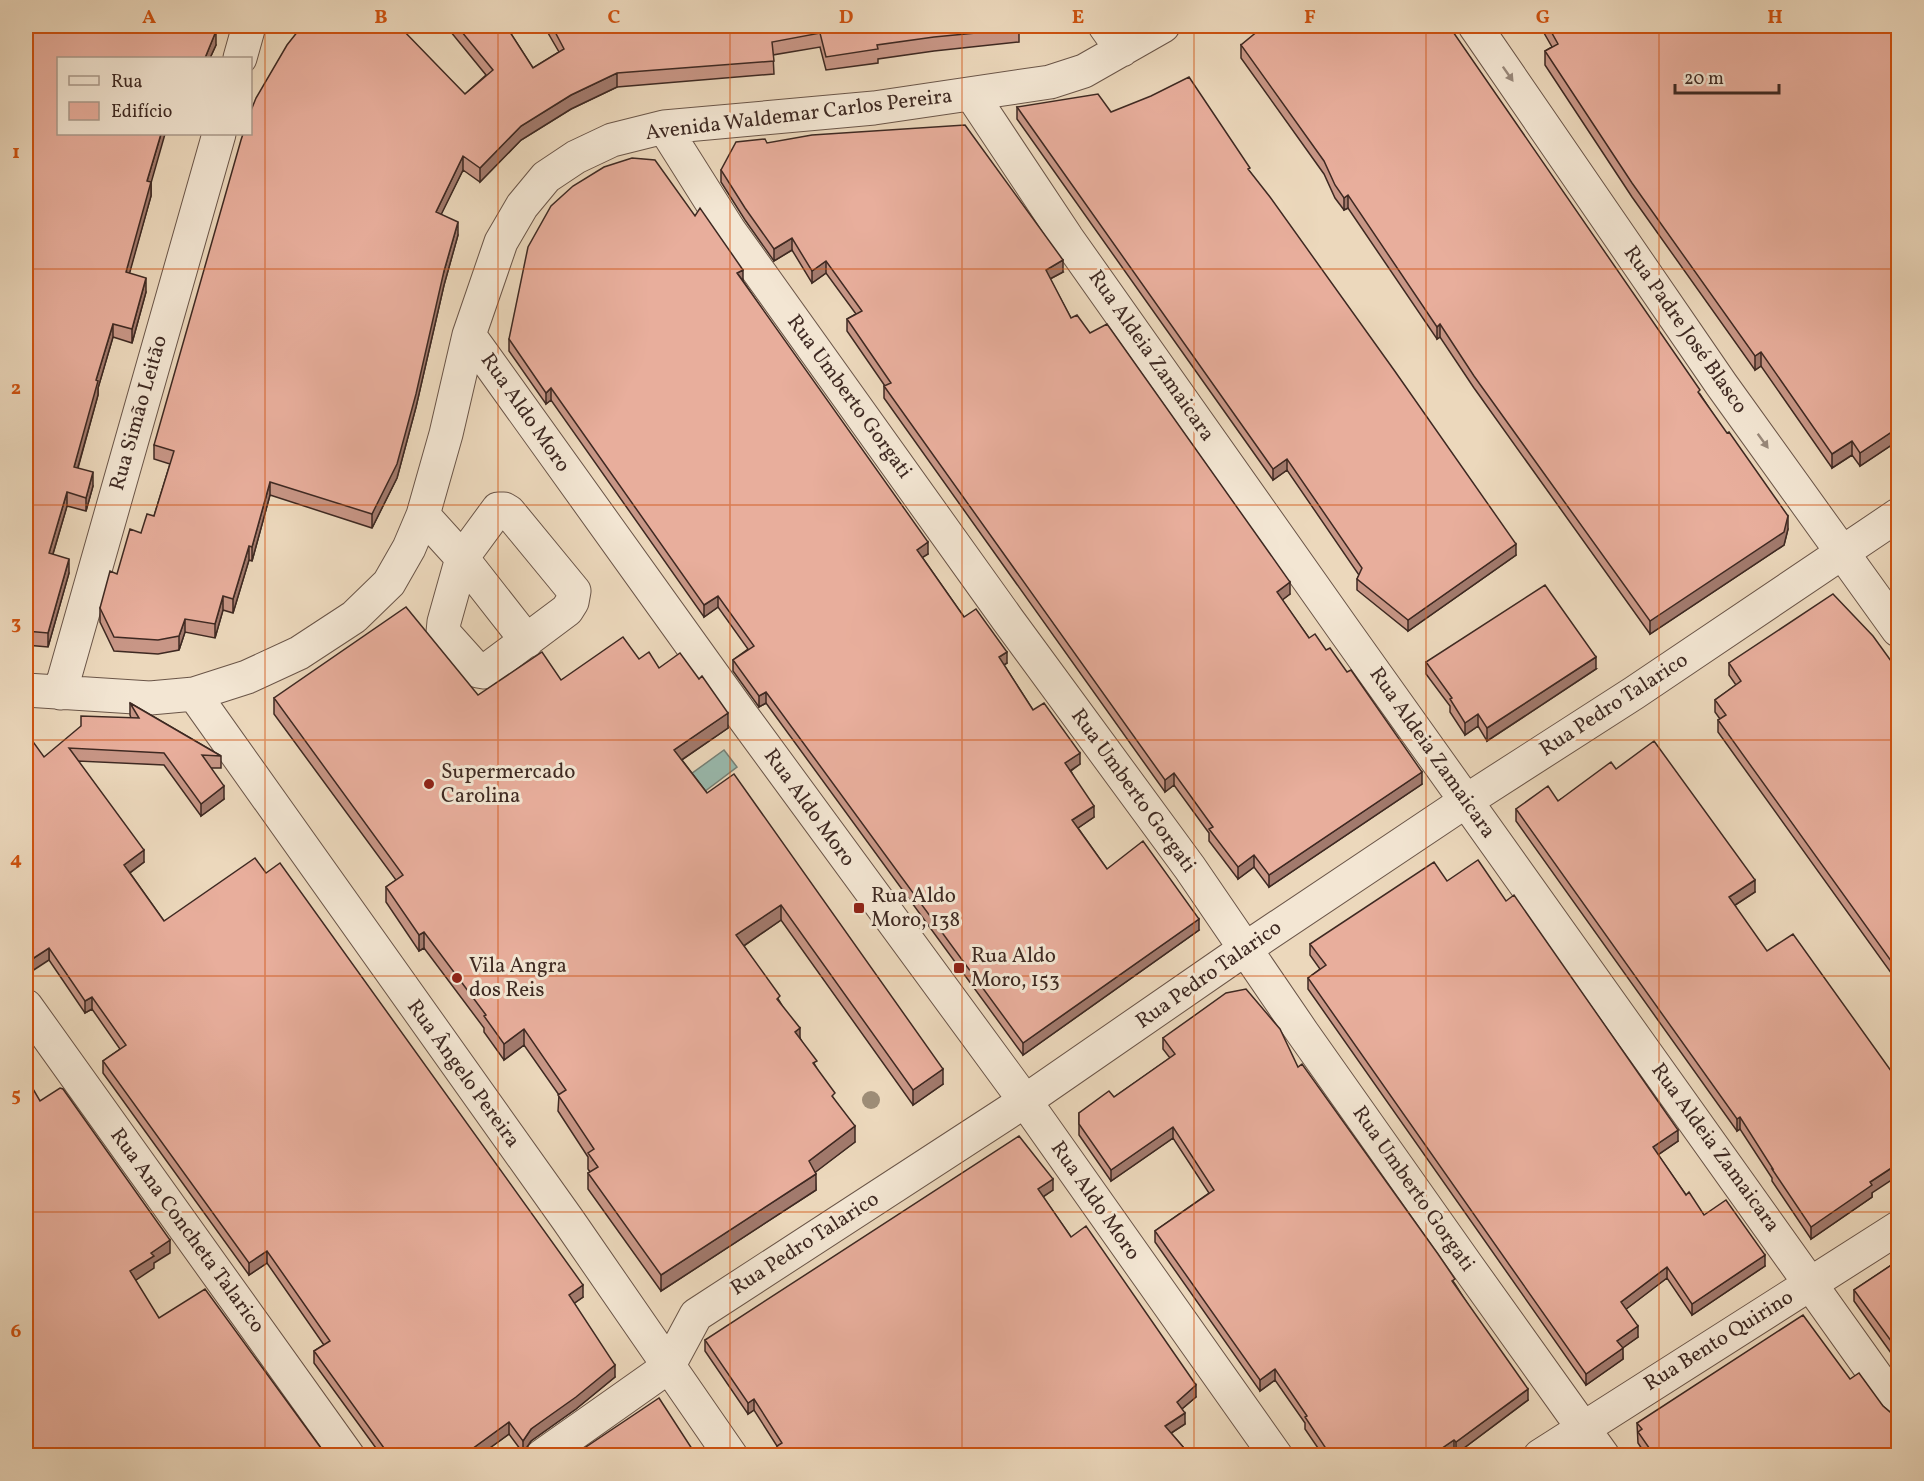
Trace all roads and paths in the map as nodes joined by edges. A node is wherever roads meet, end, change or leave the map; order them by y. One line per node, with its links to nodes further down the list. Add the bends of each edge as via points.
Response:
1 (249, 26): 5 (street)
2 (1163, 26): 4 (street, Avenida Waldemar Carlos Pereira)
3 (1475, 26): 12 (street, Rua Padre José Blasco, one-way to 12, via 1721,384)
4 (1114, 38): 6 (street, Avenida Waldemar Carlos Pereira, via 1084,71 1050,82)
5 (240, 57)
6 (972, 95): 7 (street, Avenida Waldemar Carlos Pereira); 19 (street, Rua Aldeia Zamaicara, via 1068,238)
7 (664, 127): 9 (street, Avenida Waldemar Carlos Pereira, via 612,140 546,177 522,206 501,242); 20 (street, Rua Umberto Gorgati, via 729,230 1190,868)
8 (219, 135): 17 (street, Rua Simão Leitão)
9 (470, 335): 11 (street, Avenida Waldemar Carlos Pereira); 22 (street, Rua Aldo Moro, via 754,733)
10 (1899, 514): 12 (street, Rua Pedro Talarico)
11 (423, 515): 13 (street); 18 (street, Avenida Waldemar Carlos Pereira, via 389,582 354,617 299,653 247,677)
12 (1843, 552): 14 (street, Rua Padre José Blasco); 19 (street, Rua Pedro Talarico)
13 (462, 558): 15 (street); 15 (street, via 443,632 478,671 484,672); 15 (street, via 498,509 504,509 574,591 567,610)
14 (1899, 630)
15 (527, 641)
16 (26, 690): 17 (street, Avenida Waldemar Carlos Pereira)
17 (60, 693): 18 (street, Avenida Waldemar Carlos Pereira, via 150,698)
18 (194, 694): 25 (street, Rua Ângelo Pereira)
19 (1466, 801): 20 (street, Rua Pedro Talarico); 24 (street, Rua Aldeia Zamaicara)
20 (1245, 950): 22 (street, Rua Pedro Talarico); 27 (street, Rua Umberto Gorgati)
21 (26, 1006): 28 (street, Rua Ana Concheta Talarico)
22 (1025, 1101): 25 (street, Rua Pedro Talarico, via 696,1315); 31 (street, Rua Aldo Moro)
23 (1899, 1228): 24 (street, Rua Bento Quirino)
24 (1811, 1283): 26 (street, Rua Aldeia Zamaicara); 27 (street, Rua Bento Quirino)
25 (668, 1367): 29 (street, Rua Pedro Talarico); 30 (street, Rua Ângelo Pereira)
26 (1899, 1407)
27 (1584, 1428): 32 (street, Rua Bento Quirino); 33 (street, Rua Umberto Gorgati)
28 (348, 1455)
29 (542, 1455)
30 (731, 1455)
31 (1276, 1455)
32 (1540, 1455)
33 (1604, 1455)

